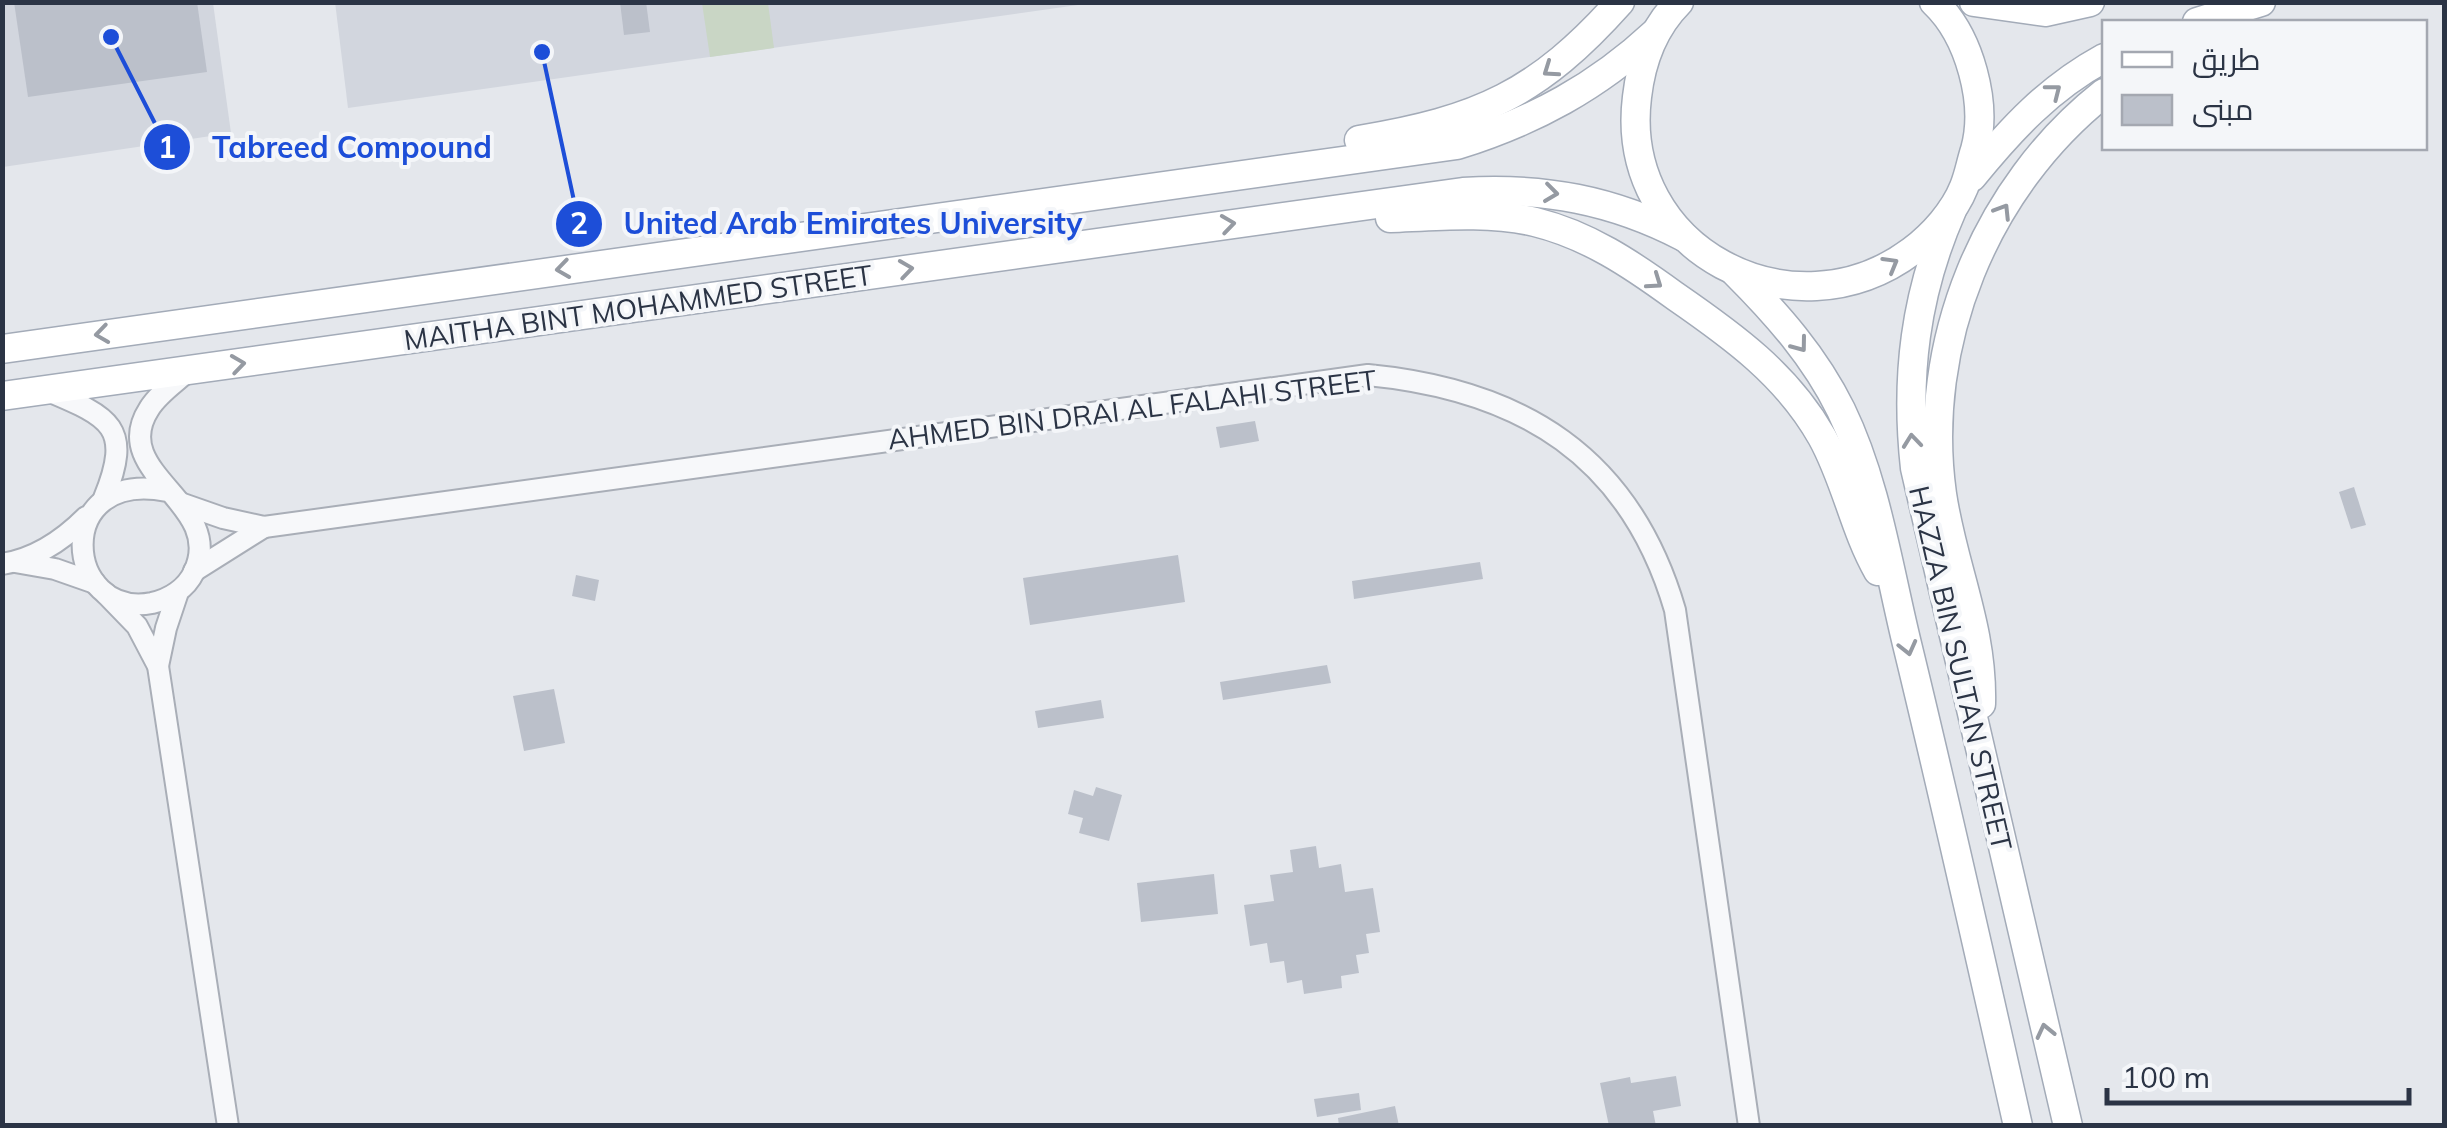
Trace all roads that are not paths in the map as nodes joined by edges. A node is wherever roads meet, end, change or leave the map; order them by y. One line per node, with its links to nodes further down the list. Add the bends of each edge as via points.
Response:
1 (1620, 2): 10 (main road, one-way to 10, via 1564,61 1480,110 1250,161)
2 (1934, 2): 11 (main road, via 1965,48 1978,94 1978,141)
3 (1974, 2): 4 (main road, via 2045,12)
4 (2090, 2)
5 (2247, 10): 7 (main road)
6 (1670, 12): 10 (main road, MAITHA BINT MOHAMMED STREET, via 1632,55 1578,94 1486,136); 13 (main road, via 1640,73 1634,116 1640,160 1657,202)
7 (2205, 20)
8 (2102, 59): 11 (main road, one-way to 8, via 2027,113)
9 (2102, 96): 28 (main road, one-way to 9, via 1980,649 1939,465 1943,364 1960,297 2004,207 2066,127)
10 (1195, 181): 15 (main road, MAITHA BINT MOHAMMED STREET, one-way to 15)
11 (1958, 198): 14 (main road, one-way to 11, via 1774,285 1855,282 1925,241); 28 (main road, HAZZA BIN SULTAN STREET, one-way to 11, via 1911,430 1917,318 1936,244)
12 (1329, 210): 13 (main road, MAITHA BINT MOHAMMED STREET, one-way to 13, via 1463,192 1530,191 1610,206); 16 (main road, MAITHA BINT MOHAMMED STREET, one-way to 12); 26 (main road, one-way to 26, via 1531,221 1624,260 1742,342 1799,402 1828,449 1860,536)
13 (1684, 237): 14 (main road)
14 (1735, 272): 26 (main road, HAZZA BIN SULTAN STREET, one-way to 26, via 1806,350 1841,410 1866,476)
15 (2, 349)
16 (188, 371): 17 (main road, MAITHA BINT MOHAMMED STREET); 19 (street, via 159,396 142,427 141,444)
17 (46, 390): 18 (main road, MAITHA BINT MOHAMMED STREET); 20 (street, via 90,408 112,430 118,460)
18 (2, 396)
19 (175, 497): 20 (street, via 142,486); 21 (street, AHMED BIN DRAI AL FALAHI STREET); 23 (street, via 194,518 199,536)
20 (98, 504): 22 (street, via 56,542); 24 (street, via 81,548)
21 (264, 527): 23 (street, AHMED BIN DRAI AL FALAHI STREET); 30 (street, AHMED BIN DRAI AL FALAHI STREET, via 1368,375 1449,387 1511,409 1554,434 1609,481 1665,575)
22 (8, 563): 24 (street, via 55,568)
23 (194, 571): 25 (street)
24 (100, 589): 25 (street, via 142,604); 27 (street, via 137,626)
25 (178, 592): 27 (street)
26 (1897, 603): 31 (main road, HAZZA BIN SULTAN STREET, one-way to 31)
27 (158, 666): 29 (street)
28 (1979, 746): 32 (main road, HAZZA BIN SULTAN STREET, one-way to 28)
29 (228, 1126)
30 (1749, 1126)
31 (2018, 1126)
32 (2068, 1126)

